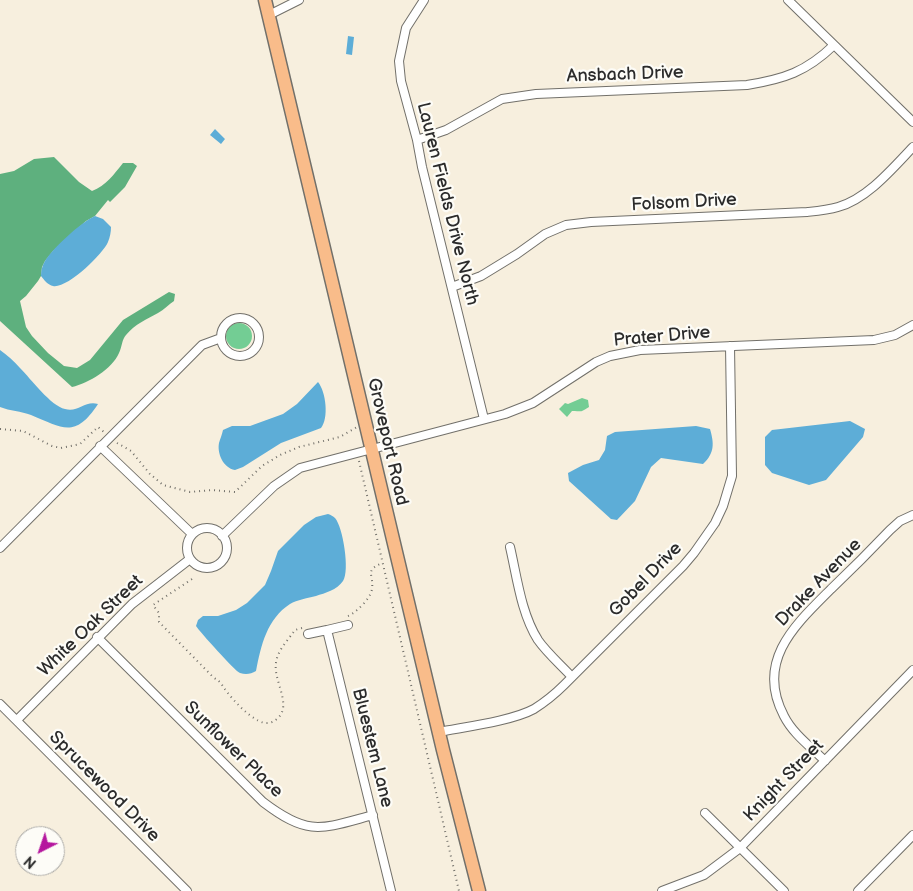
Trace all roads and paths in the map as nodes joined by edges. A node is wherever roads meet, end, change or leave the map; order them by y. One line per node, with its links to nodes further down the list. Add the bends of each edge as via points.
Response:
1 (265, 0): 5 (main road, Groveport Road)
2 (299, 0): 5 (street)
3 (424, 0): 8 (street, Lauren Fields Drive North, via 406,28 400,60 401,81)
4 (788, 0): 6 (street)
5 (269, 16): 16 (main road, Groveport Road)
6 (834, 45): 7 (street); 8 (street, Ansbach Drive, via 809,65 777,80 747,85 515,96 502,99 446,130)
7 (913, 122)
8 (417, 140): 10 (street, Lauren Fields Drive North)
9 (913, 148): 10 (street, Folsom Drive, via 881,180 839,207 807,212 566,225 545,234 481,276)
10 (452, 287): 15 (street, Lauren Fields Drive North)
11 (913, 326): 13 (street, Prater Drive, via 874,340)
12 (222, 338): 12 (street, via 230,352 246,355 258,344 259,335 251,321 235,318 223,329); 18 (street, via 202,345)
13 (730, 346): 15 (street, Prater Drive, via 640,350 610,356 533,403); 36 (street, Gobel Drive, via 732,476 723,506 688,560)
14 (386, 420): 16 (path)
15 (484, 420): 20 (street, Prater Drive)
16 (365, 426): 18 (path, via 280,456 262,466 235,492 190,492 163,486 131,451); 20 (main road, Groveport Road)
17 (0, 429): 18 (path, via 23,431 61,448 80,444 98,427)
18 (109, 437): 19 (street)
19 (100, 446): 23 (street); 25 (street)
20 (371, 450): 21 (street, Prater Drive); 39 (main road, Groveport Road)
21 (357, 454): 24 (street, Prater Drive, via 293,472); 28 (path)
22 (913, 515): 40 (street, Drake Avenue, via 890,530 799,622 779,652 774,678 780,707 791,727)
23 (192, 534): 24 (street, via 211,528); 27 (street, via 187,547)
24 (222, 536): 27 (street, via 226,541 226,554 219,564 200,567)
25 (2, 543)
26 (510, 547): 36 (street, via 530,624 538,640)
27 (190, 560): 34 (street, White Oak Street, via 132,604)
28 (382, 563): 30 (path, via 371,571 370,594 357,611); 47 (path)
29 (192, 579): 33 (path, via 152,605 159,613 159,622 214,678 222,682 226,691 252,717 260,721 275,721 282,711 275,664 295,630)
30 (348, 616)
31 (348, 625): 32 (street)
32 (327, 630): 33 (street); 42 (street, Bluestem Lane)
33 (306, 631)
34 (97, 637): 38 (street, White Oak Street); 42 (street, Sunflower Place, via 282,817 302,826 320,828)
35 (913, 670): 40 (street, Knight Street)
36 (572, 676): 39 (street, Gobel Drive, via 532,710)
37 (0, 704): 38 (street, Sprucewood Drive)
38 (17, 720): 45 (street, Sprucewood Drive)
39 (439, 732): 48 (main road, Groveport Road)
40 (825, 761): 44 (street, Knight Street)
41 (705, 813): 44 (street)
42 (373, 814): 46 (street, Bluestem Lane)
43 (913, 835): 51 (street)
44 (740, 848): 49 (street, Knight Street, via 704,875); 50 (street)
45 (187, 891)
46 (391, 891)
47 (459, 891)
48 (479, 891)
49 (662, 891)
50 (784, 891)
51 (858, 891)

